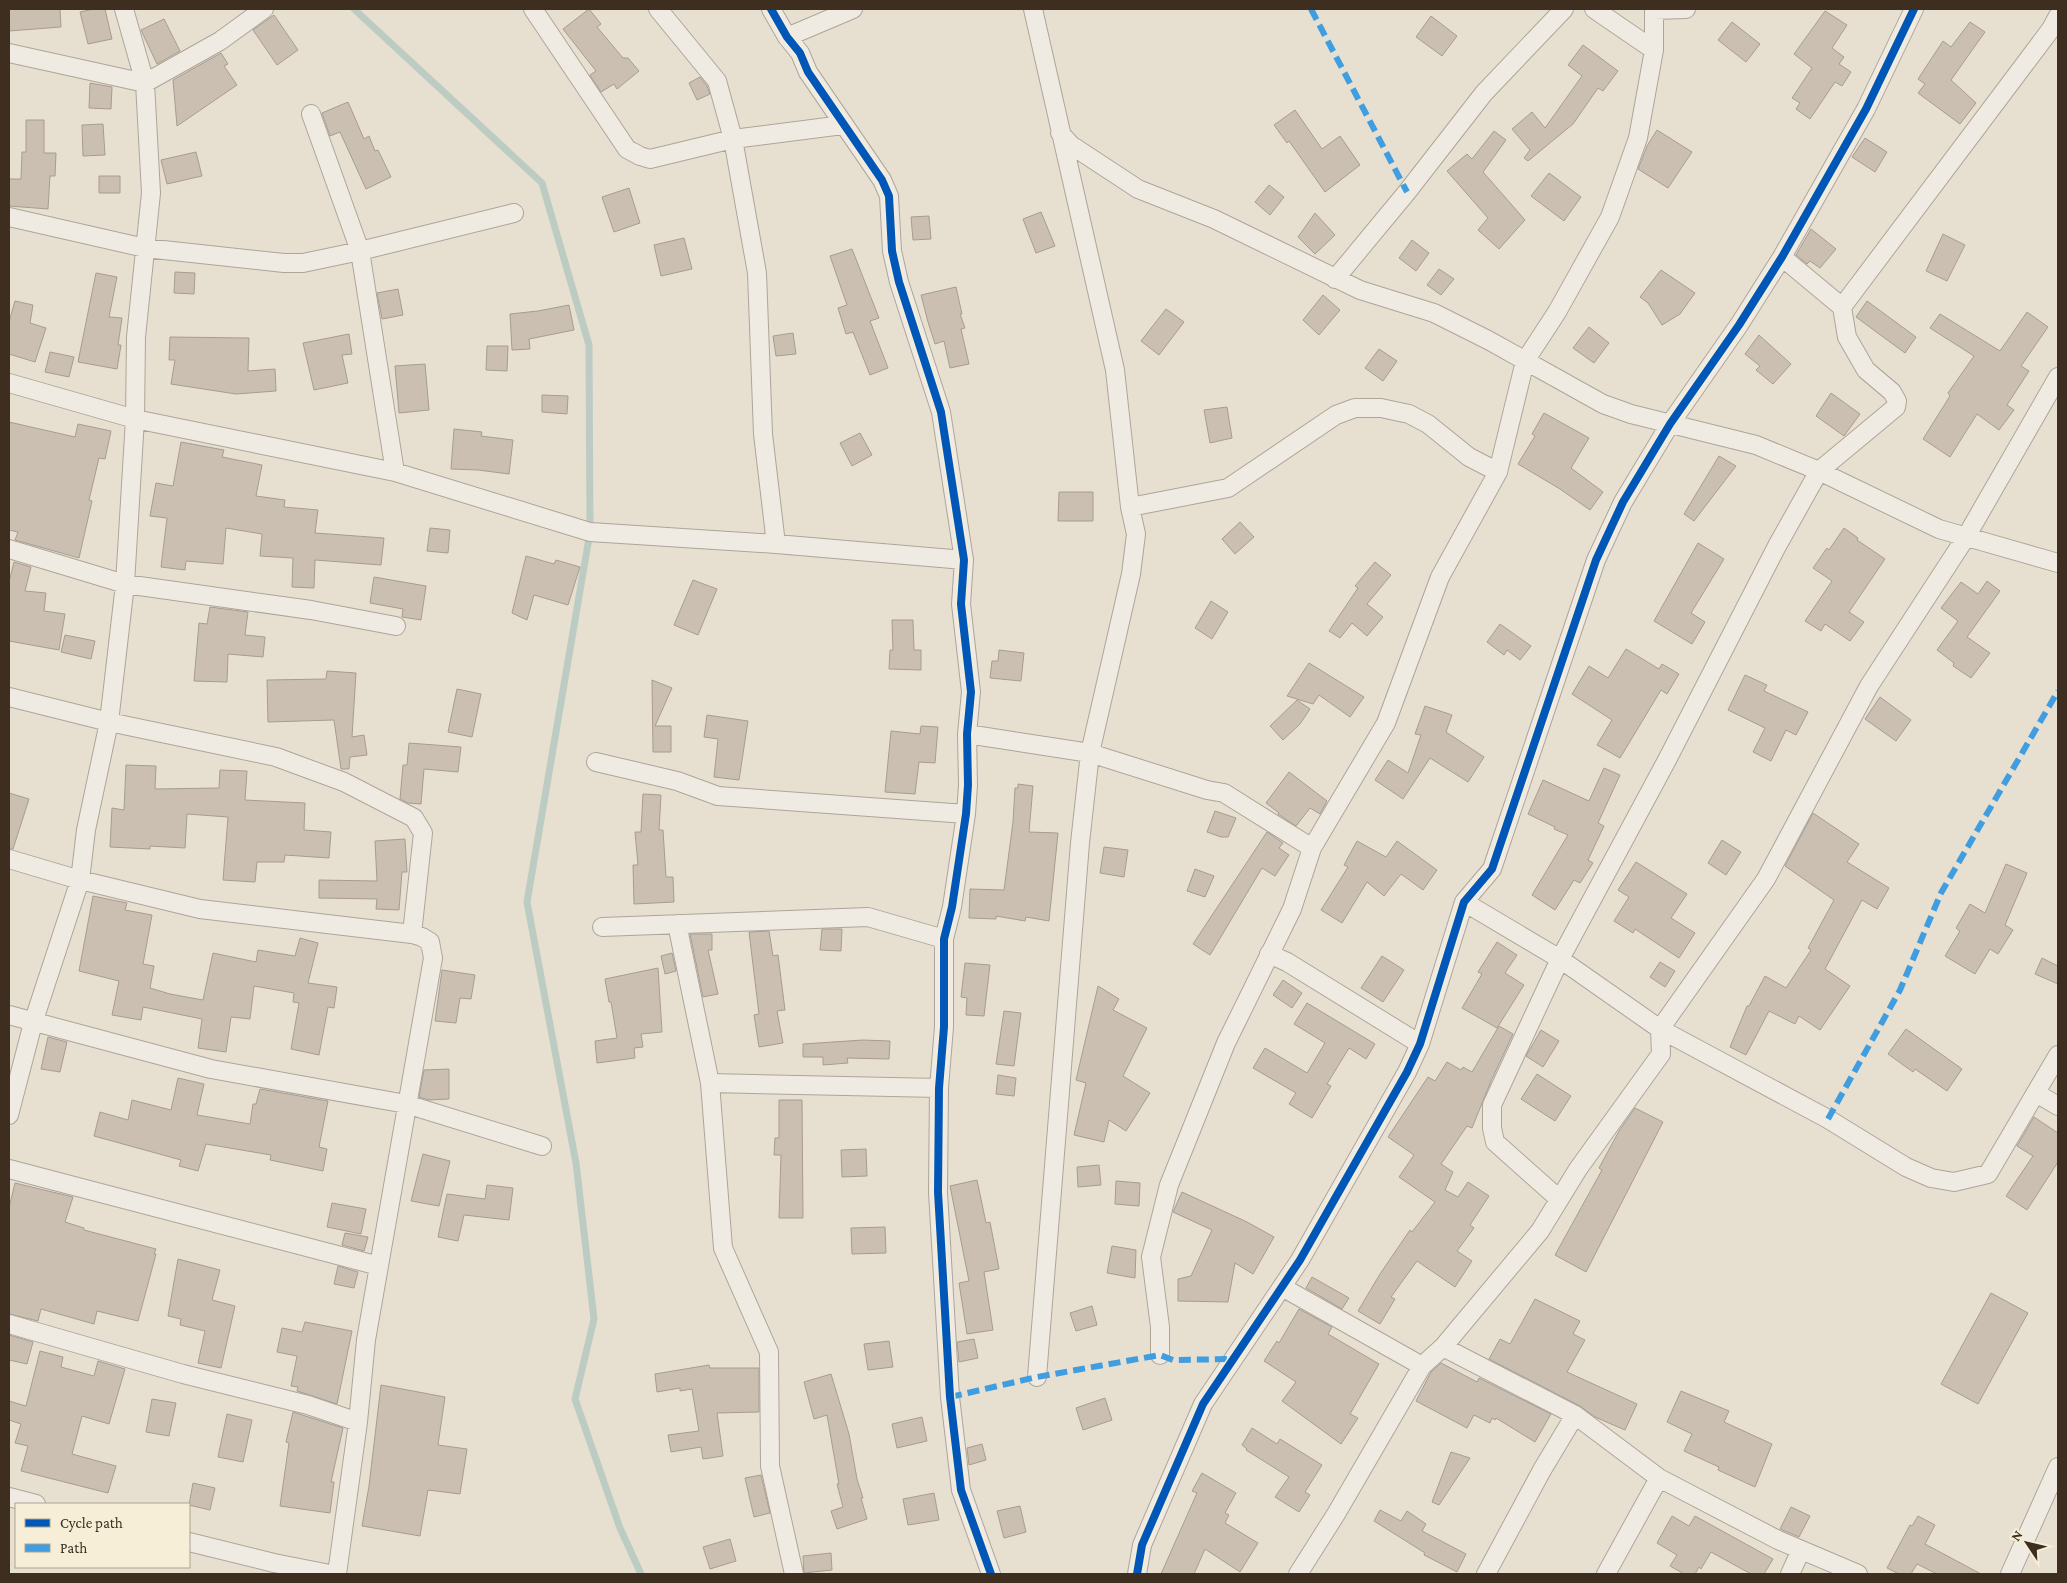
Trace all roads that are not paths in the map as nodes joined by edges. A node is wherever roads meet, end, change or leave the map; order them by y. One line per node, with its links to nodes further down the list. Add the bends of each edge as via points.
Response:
1 (124, 9): 17 (street)
2 (264, 9): 17 (street, via 220,41)
3 (533, 9): 21 (street, via 627,149 650,159)
4 (658, 9): 21 (street, via 716,81)
5 (771, 9): 14 (street)
6 (853, 9): 14 (street)
7 (1033, 9): 20 (street)
8 (1564, 9): 27 (street, via 1484,93)
9 (1594, 9): 15 (street)
10 (1686, 9): 12 (street)
11 (1914, 9): 26 (street, via 1866,109)
12 (1654, 10): 15 (street)
13 (2058, 16): 28 (street)
14 (787, 37): 19 (street)
15 (1654, 50): 29 (street, via 1638,138 1610,217 1557,312)
16 (9, 53): 17 (street)
17 (144, 83): 24 (street, via 151,193)
18 (311, 114): 25 (street)
19 (843, 125): 21 (street); 41 (street, via 882,180 889,196 892,251 941,412)
20 (1060, 133): 27 (street, via 1071,145 1138,189 1214,219); 37 (street, via 1115,370)
21 (733, 138): 39 (street, via 757,273 763,434)
22 (514, 213): 25 (street)
23 (9, 217): 24 (street)
24 (144, 248): 25 (street, via 284,263 303,263); 32 (street, via 136,337)
25 (360, 251): 35 (street)
26 (1782, 257): 28 (street); 33 (street)
27 (1335, 279): 29 (street, via 1434,313)
28 (1842, 307): 34 (street, via 1847,337 1866,370 1892,392 1897,401 1896,407)
29 (1525, 361): 33 (street, via 1603,404); 36 (street)
30 (2058, 377): 38 (street)
31 (9, 383): 32 (street)
32 (135, 419): 35 (street); 43 (street)
33 (1670, 424): 34 (street, via 1756,445); 54 (street, via 1623,502 1596,560 1492,869)
34 (1819, 471): 38 (street, via 1939,529); 60 (street)
35 (395, 472): 39 (street, via 590,532)
36 (1498, 472): 37 (street, via 1469,457 1417,417 1381,408 1355,408 1336,415 1228,488); 51 (street, via 1440,577 1386,723)
37 (1130, 507): 48 (street, via 1136,534 1131,574)
38 (1966, 536): 42 (street); 63 (street, via 1869,686 1766,880)
39 (776, 544): 41 (street)
40 (9, 549): 43 (street)
41 (964, 560): 47 (street, via 961,604 970,678)
42 (2058, 563)
43 (125, 584): 44 (street, via 311,610); 46 (street)
44 (396, 626)
45 (9, 697): 46 (street)
46 (109, 722): 53 (street, via 86,830); 57 (street, via 276,757 344,782 414,818 423,832)
47 (967, 734): 48 (street); 50 (street)
48 (1090, 753): 51 (street, via 1224,793); 81 (street, via 1079,852)
49 (596, 762): 50 (street, via 677,781 718,796)
50 (966, 814): 58 (street)
51 (1312, 848): 59 (street, via 1292,909)
52 (9, 859): 53 (street)
53 (80, 880): 57 (street, via 200,909); 62 (street)
54 (1464, 902): 60 (street); 64 (street)
55 (677, 924): 56 (street); 58 (street, via 868,917); 66 (street)
56 (602, 927)
57 (412, 934): 69 (street, via 430,942 433,958)
58 (944, 939): 67 (street, via 944,1027)
59 (1269, 954): 64 (street); 79 (street, via 1226,1043 1169,1185 1152,1257)
60 (1560, 959): 63 (street); 74 (street, via 1492,1105 1496,1142)
61 (9, 1015): 62 (street)
62 (33, 1022): 69 (street, via 212,1069); 71 (street)
63 (1660, 1029): 68 (street, via 1828,1119 1906,1167 1946,1181 1988,1174); 74 (street, via 1661,1054)
64 (1420, 1044): 76 (street, via 1305,1252)
65 (2058, 1055): 68 (street)
66 (710, 1083): 67 (street); 92 (street, via 723,1248 768,1352 770,1466)
67 (939, 1088): 93 (street, via 938,1192 950,1397 961,1490)
68 (2036, 1093): 70 (street)
69 (406, 1104): 72 (street); 75 (street)
70 (2058, 1106)
71 (9, 1115)
72 (542, 1146)
73 (9, 1169): 75 (street)
74 (1559, 1199): 78 (street, via 1540,1231)
75 (379, 1266): 83 (street, via 366,1340)
76 (1282, 1287): 80 (street); 94 (street, via 1204,1404 1142,1544)
77 (9, 1324): 83 (street, via 183,1374 308,1405)
78 (1443, 1348): 80 (street); 82 (street)
79 (1160, 1355)
80 (1422, 1366): 95 (street)
81 (1037, 1377)
82 (1575, 1415): 85 (street); 96 (street)
83 (358, 1422): 91 (street)
84 (2058, 1467): 100 (street)
85 (1658, 1478): 89 (street); 97 (street)
86 (9, 1498): 87 (street)
87 (32, 1503)
88 (190, 1542): 90 (street, via 274,1564)
89 (1801, 1550): 98 (street); 99 (street)
90 (330, 1574)
91 (337, 1574)
92 (794, 1574)
93 (991, 1574)
94 (1137, 1574)
95 (1298, 1574)
96 (1486, 1574)
97 (1606, 1574)
98 (1790, 1574)
99 (1858, 1574)
100 (2010, 1574)

